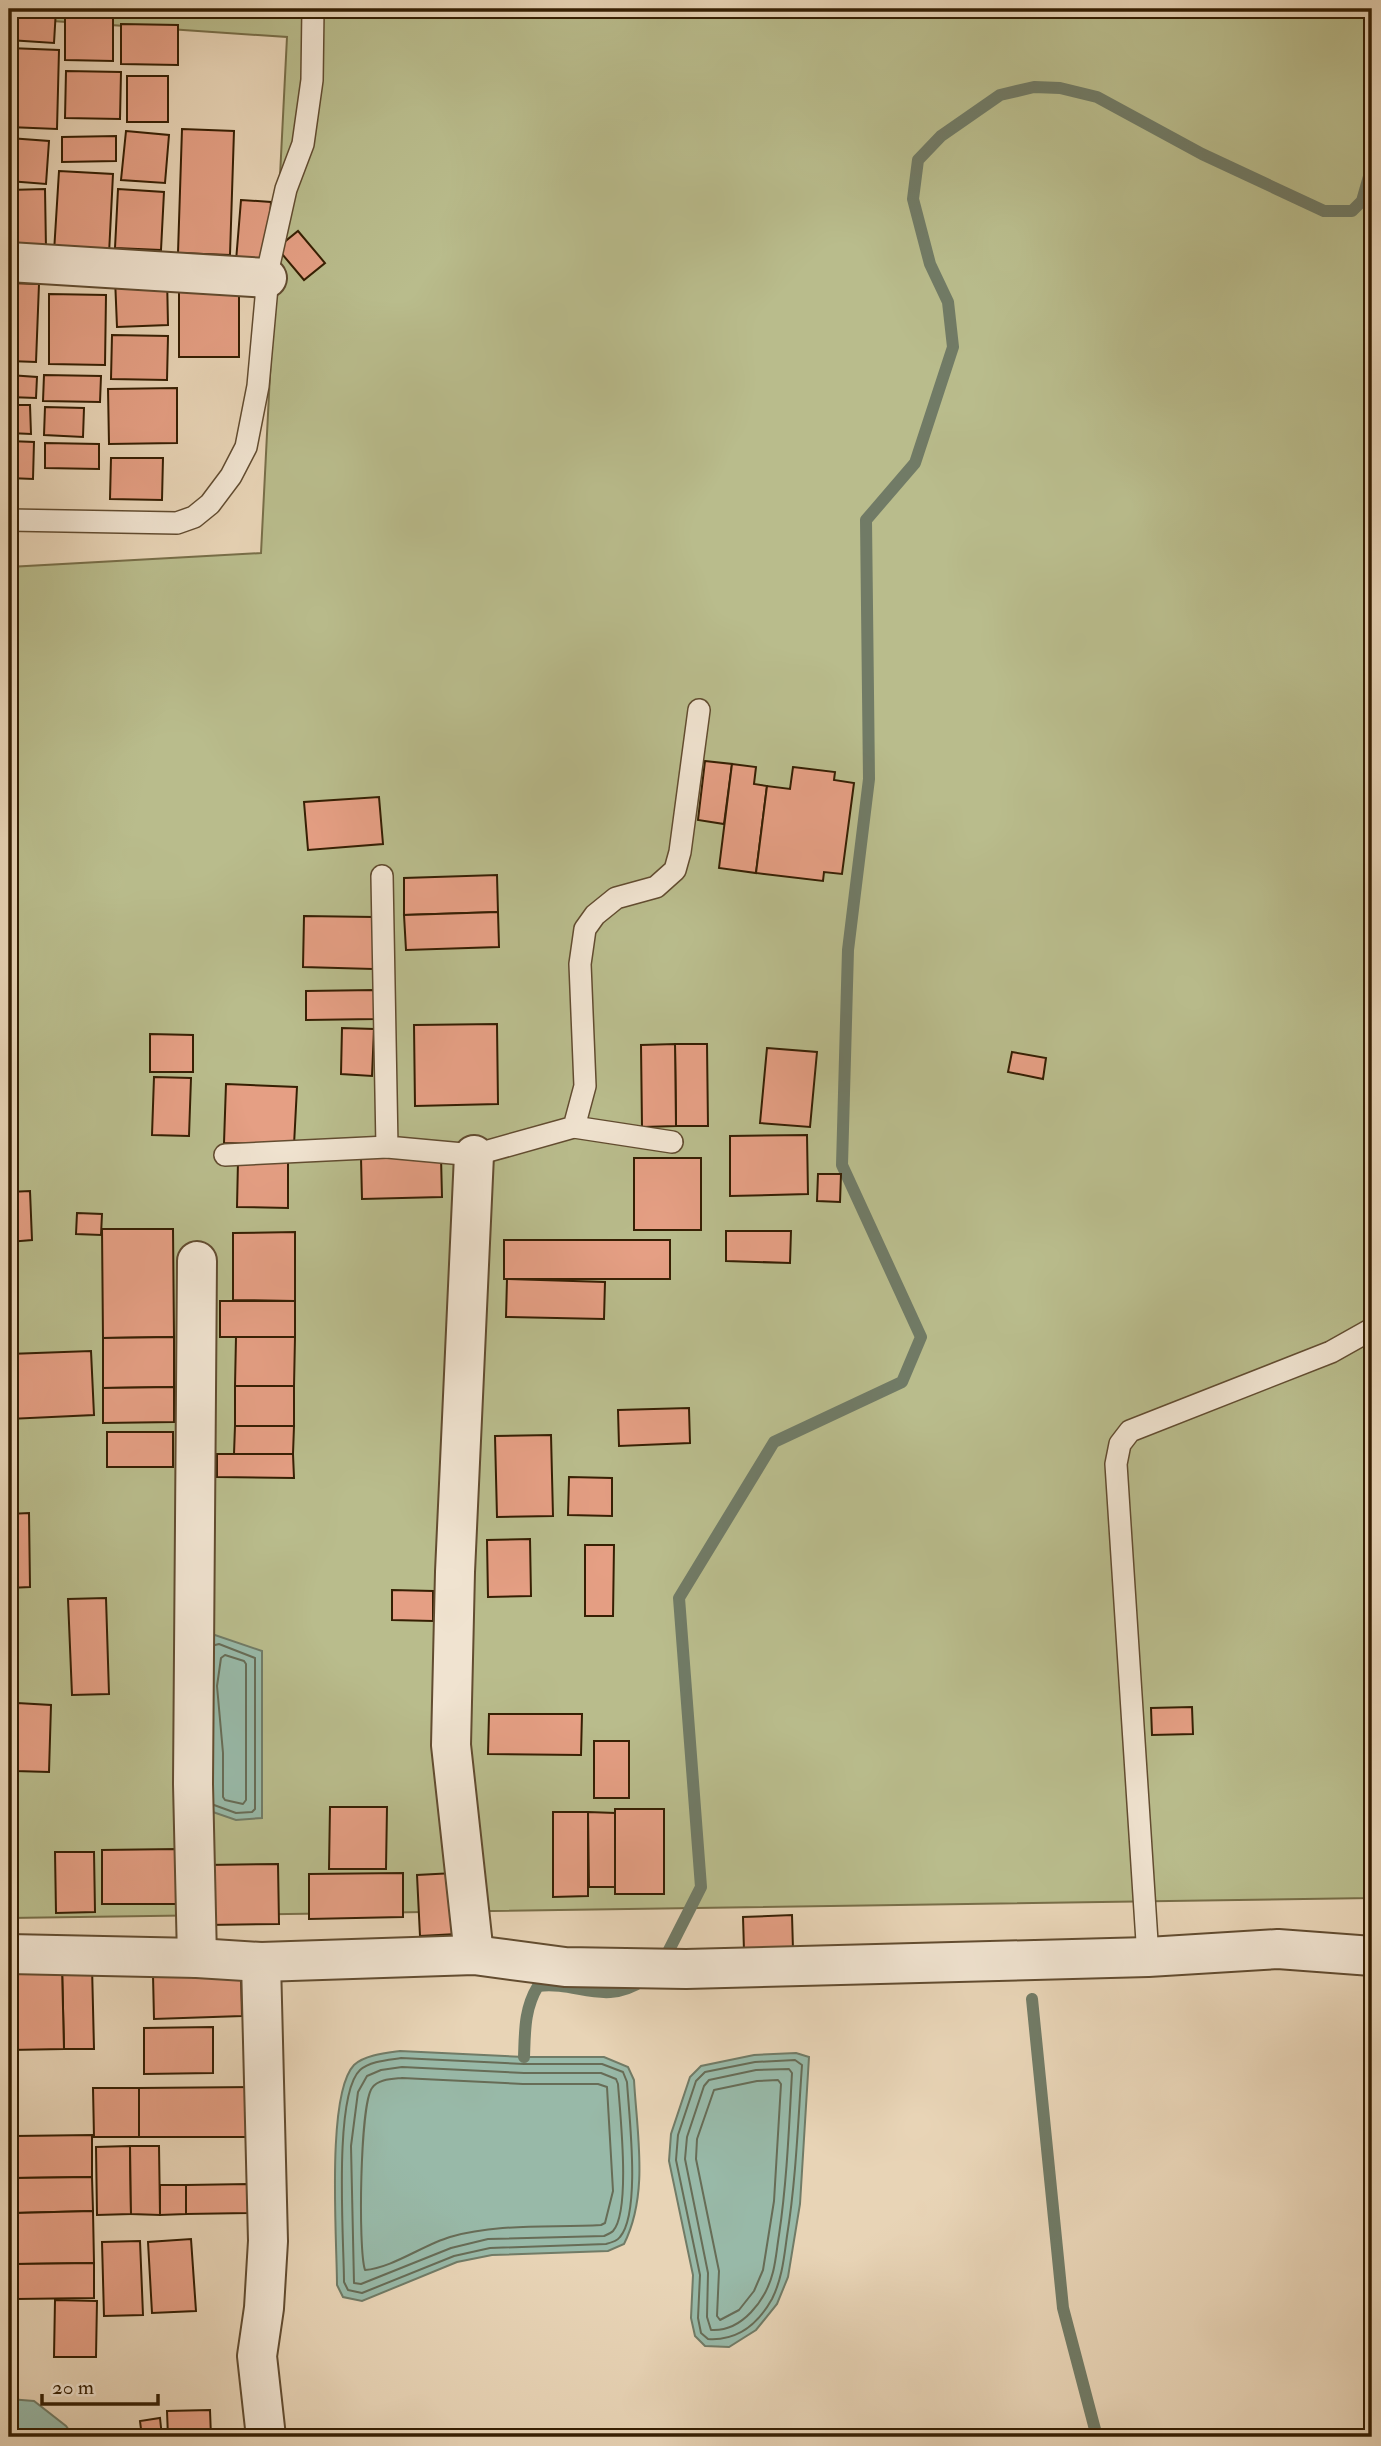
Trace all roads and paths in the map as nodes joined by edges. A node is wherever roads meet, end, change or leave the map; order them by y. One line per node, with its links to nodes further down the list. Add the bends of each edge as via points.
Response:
1 (313, 9): 3 (lane, via 312,80 303,144 286,189)
2 (9, 262): 3 (street)
3 (267, 278): 4 (lane, via 258,386 246,447 210,504 177,523)
4 (9, 520)
5 (699, 710): 7 (lane, via 675,870 656,887 616,898 585,929 580,964 585,1086)
6 (382, 876): 9 (lane)
7 (574, 1127): 8 (lane); 11 (lane)
8 (672, 1142)
9 (387, 1147): 10 (lane); 11 (lane)
10 (225, 1155)
11 (474, 1155): 15 (street, via 451,1745)
12 (197, 1261): 18 (street, via 193,1784)
13 (1372, 1329): 17 (lane, via 1331,1352 1130,1431 1120,1444 1116,1464)
14 (9, 1954): 18 (street)
15 (474, 1955): 17 (street, via 565,1967 686,1969); 19 (street)
16 (1372, 1956): 17 (street, via 1278,1949)
17 (1148, 1957)
18 (197, 1958): 19 (street)
19 (261, 1962): 20 (street, via 268,2241 257,2356)
20 (265, 2437)

